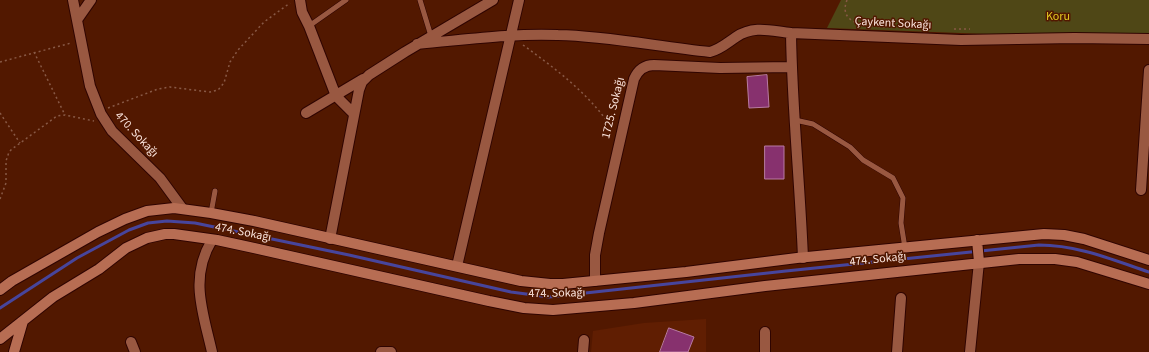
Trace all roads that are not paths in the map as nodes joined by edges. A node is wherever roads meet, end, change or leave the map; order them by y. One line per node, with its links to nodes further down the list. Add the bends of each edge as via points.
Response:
1 (73, 0): 8 (street, 470. Sokağı)
2 (91, 0): 8 (street)
3 (300, 0): 9 (street, via 302,12)
4 (346, 0): 9 (lane)
5 (420, 0): 11 (lane)
6 (493, 0): 11 (street)
7 (519, 0): 12 (street)
8 (77, 20): 24 (street, 470. Sokağı, via 90,86 99,111 112,131 160,178)
9 (309, 26): 18 (street)
10 (791, 33): 12 (street, Çaykent Sokağı, via 757,29 742,33 722,48 710,52 584,36); 13 (street, Çaykent Sokağı, via 961,40); 15 (street)
11 (431, 36): 14 (street)
12 (511, 36): 14 (street, Çaykent Sokağı); 33 (street)
13 (1149, 39)
14 (417, 44): 17 (street)
15 (791, 68): 21 (street); 34 (street, 1725. Sokağı, via 654,65 646,66 639,71 634,79 596,244)
16 (1149, 70): 22 (street)
17 (365, 78): 18 (street); 20 (street, via 360,86)
18 (336, 96): 19 (street); 20 (street)
19 (306, 113)
20 (354, 114): 26 (street)
21 (795, 120): 29 (lane, via 813,124 893,178 903,198 901,223); 30 (street)
22 (1144, 185)
23 (215, 191): 25 (lane)
24 (182, 208): 25 (street, 474. Sokağı); 36 (street, 474. Sokağı, via 158,209 125,218)
25 (211, 213): 26 (street, 474. Sokağı)
26 (330, 239): 33 (street, 474. Sokağı)
27 (212, 240): 31 (street, 474. Sokağı, via 292,255 489,301 543,310 634,303); 38 (street, 474. Sokağı, via 174,234 147,238 126,248 53,297); 45 (street, via 204,255 199,280 200,297)
28 (978, 242): 29 (street, 474. Sokağı); 31 (street); 32 (street, 474. Sokağı, via 1044,234 1064,235)
29 (904, 248): 30 (street, 474. Sokağı)
30 (803, 258): 34 (street, 474. Sokağı)
31 (979, 260): 35 (street, 474. Sokağı, via 1066,260); 51 (street)
32 (1149, 260)
33 (457, 266): 34 (street, 474. Sokağı, via 536,283)
34 (595, 281)
35 (1149, 284)
36 (0, 290)
37 (901, 298): 50 (street)
38 (23, 321): 40 (street, 474. Sokağı); 43 (street)
39 (765, 332): 49 (street)
40 (0, 339)
41 (584, 340): 48 (street)
42 (131, 342): 44 (street)
43 (14, 352)
44 (135, 352)
45 (212, 352)
46 (381, 352): 47 (street)
47 (391, 352)
48 (583, 352)
49 (765, 352)
50 (897, 352)
51 (970, 352)

